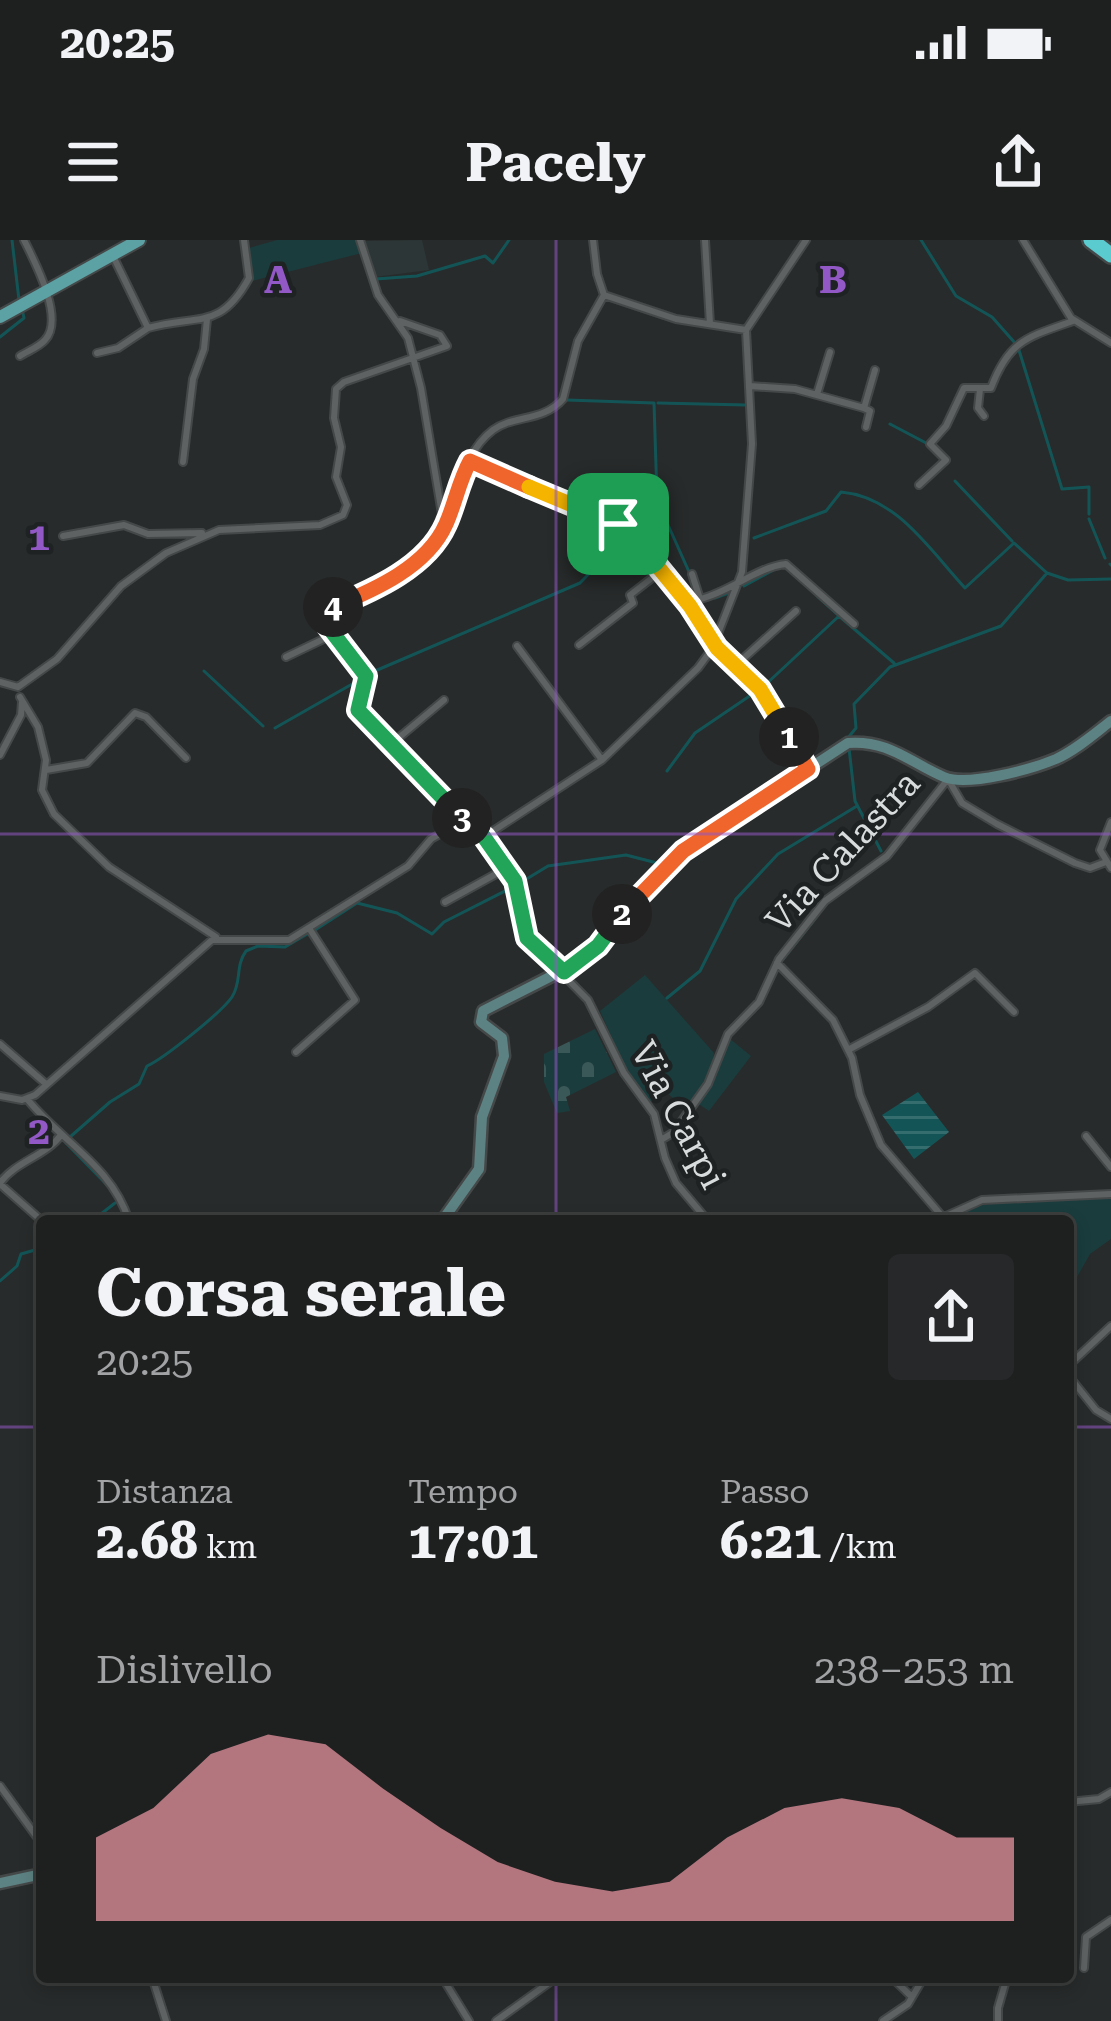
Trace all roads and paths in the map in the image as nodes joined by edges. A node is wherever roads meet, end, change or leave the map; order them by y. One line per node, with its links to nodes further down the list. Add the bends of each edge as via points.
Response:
1 (23, 240): 13 (street)
2 (139, 240): 12 (main road)
3 (244, 240): 16 (street, via 246,285)
4 (360, 240): 17 (street)
5 (593, 240): 14 (street)
6 (705, 240): 19 (street)
7 (1023, 240): 18 (street)
8 (1091, 240): 11 (highway)
9 (1101, 240): 11 (highway)
10 (801, 241): 21 (street)
11 (1111, 251)
12 (112, 254): 13 (main road); 20 (street)
13 (45, 292): 15 (main road); 25 (street, via 51,329)
14 (604, 296): 19 (street); 34 (street, via 578,341 558,405 496,427)
15 (0, 316)
16 (207, 319): 20 (street); 35 (street)
17 (395, 320): 26 (street); 26 (street, via 445,340 447,346)
18 (1073, 321): 22 (street); 29 (street, via 1018,342 991,388)
19 (710, 324): 21 (street)
20 (148, 328): 23 (street)
21 (746, 330): 28 (street)
22 (1111, 343)
23 (97, 352)
24 (830, 352): 30 (street)
25 (20, 356)
26 (414, 360): 37 (street, via 336,389 343,515 320,525); 39 (street, via 442,501)
27 (875, 370): 31 (street)
28 (749, 386): 30 (street); 42 (street)
29 (980, 389): 32 (street); 36 (street, via 964,388 932,442 946,460)
30 (817, 394): 31 (street)
31 (864, 408): 33 (street)
32 (984, 416)
33 (866, 427)
34 (470, 461): 39 (street); 40 (street, via 618,524)
35 (183, 462)
36 (919, 484)
37 (212, 532): 38 (street, via 148,534 119,525); 52 (street, via 131,576)
38 (63, 536)
39 (430, 547): 45 (street, via 387,582 323,612)
40 (661, 571): 46 (street); 47 (street)
41 (692, 574): 42 (street, via 700,599)
42 (740, 585): 44 (street, via 786,564); 46 (street)
43 (796, 611): 50 (street)
44 (854, 624)
45 (334, 634): 49 (street); 55 (street, Via Carpi, via 366,676 358,710)
46 (715, 643): 50 (street); 58 (street)
47 (579, 645)
48 (517, 646): 58 (street)
49 (286, 657)
50 (735, 666): 59 (street, via 760,689)
51 (0, 682): 52 (street)
52 (19, 692): 56 (street, via 21,716); 60 (street, via 38,727)
53 (443, 700): 55 (street)
54 (1111, 721): 61 (street, via 1056,759)
55 (389, 745): 62 (street, Via Carpi)
56 (0, 755)
57 (186, 758): 60 (street, via 135,713 87,763)
58 (602, 760): 64 (street)
59 (808, 769): 61 (street, via 848,743 872,742); 71 (street, via 683,851 598,946)
60 (46, 770): 69 (street, via 47,805 100,860)
61 (948, 779): 65 (street, via 962,803 998,824 1075,863); 70 (street, Via Calastra, via 886,856 825,901)
62 (465, 820): 64 (street, Via Carpi); 68 (street)
63 (1111, 822): 65 (street, via 1101,842)
64 (484, 837): 66 (street, Via Carpi)
65 (1108, 865)
66 (507, 868): 67 (street); 71 (street, Via Carpi, via 527,938)
67 (446, 902)
68 (309, 928): 69 (street, via 282,942); 75 (street, via 355,1000)
69 (217, 938): 76 (street)
70 (777, 963): 74 (street, Via Calastra, via 833,1020); 81 (street, Via Calastra, via 759,1002 728,1034 708,1084)
71 (564, 972): 81 (street, Via Carpi, via 588,1000); 86 (street, via 479,1017 502,1038 504,1056 482,1117 479,1169)
72 (1014, 1012): 74 (street, via 975,973)
73 (0, 1044): 76 (street)
74 (848, 1050): 88 (street, Via Calastra, via 881,1145)
75 (296, 1052)
76 (46, 1084): 78 (street)
77 (0, 1096): 78 (street)
78 (28, 1100): 79 (street)
79 (61, 1135): 83 (street); 85 (street, via 121,1196)
80 (1085, 1136): 82 (street)
81 (662, 1140): 87 (street, Via Carpi, via 676,1184)
82 (1111, 1167)
83 (0, 1183): 90 (street)
84 (1111, 1194): 89 (street, via 982,1200)
85 (127, 1215)
86 (446, 1215)
87 (703, 1215)
88 (936, 1215)
89 (945, 1215)
90 (36, 1216)
91 (1111, 1325): 92 (street)
92 (1074, 1360)
93 (1074, 1382): 94 (street)
94 (1111, 1419)
95 (0, 1786): 98 (street)
96 (1111, 1792): 97 (street)
97 (1074, 1801)
98 (36, 1836)
99 (36, 1875): 100 (street)
100 (0, 1883)
101 (1111, 1920): 102 (street, via 1086,1937)
102 (1084, 1968)
103 (154, 1983): 110 (street)
104 (446, 1983): 111 (street)
105 (549, 1983): 112 (street)
106 (898, 1983): 109 (street)
107 (920, 1983): 109 (street)
108 (1005, 1983): 114 (street)
109 (913, 1997): 113 (street)
110 (166, 2021)
111 (469, 2021)
112 (496, 2021)
113 (883, 2021)
114 (998, 2021)

